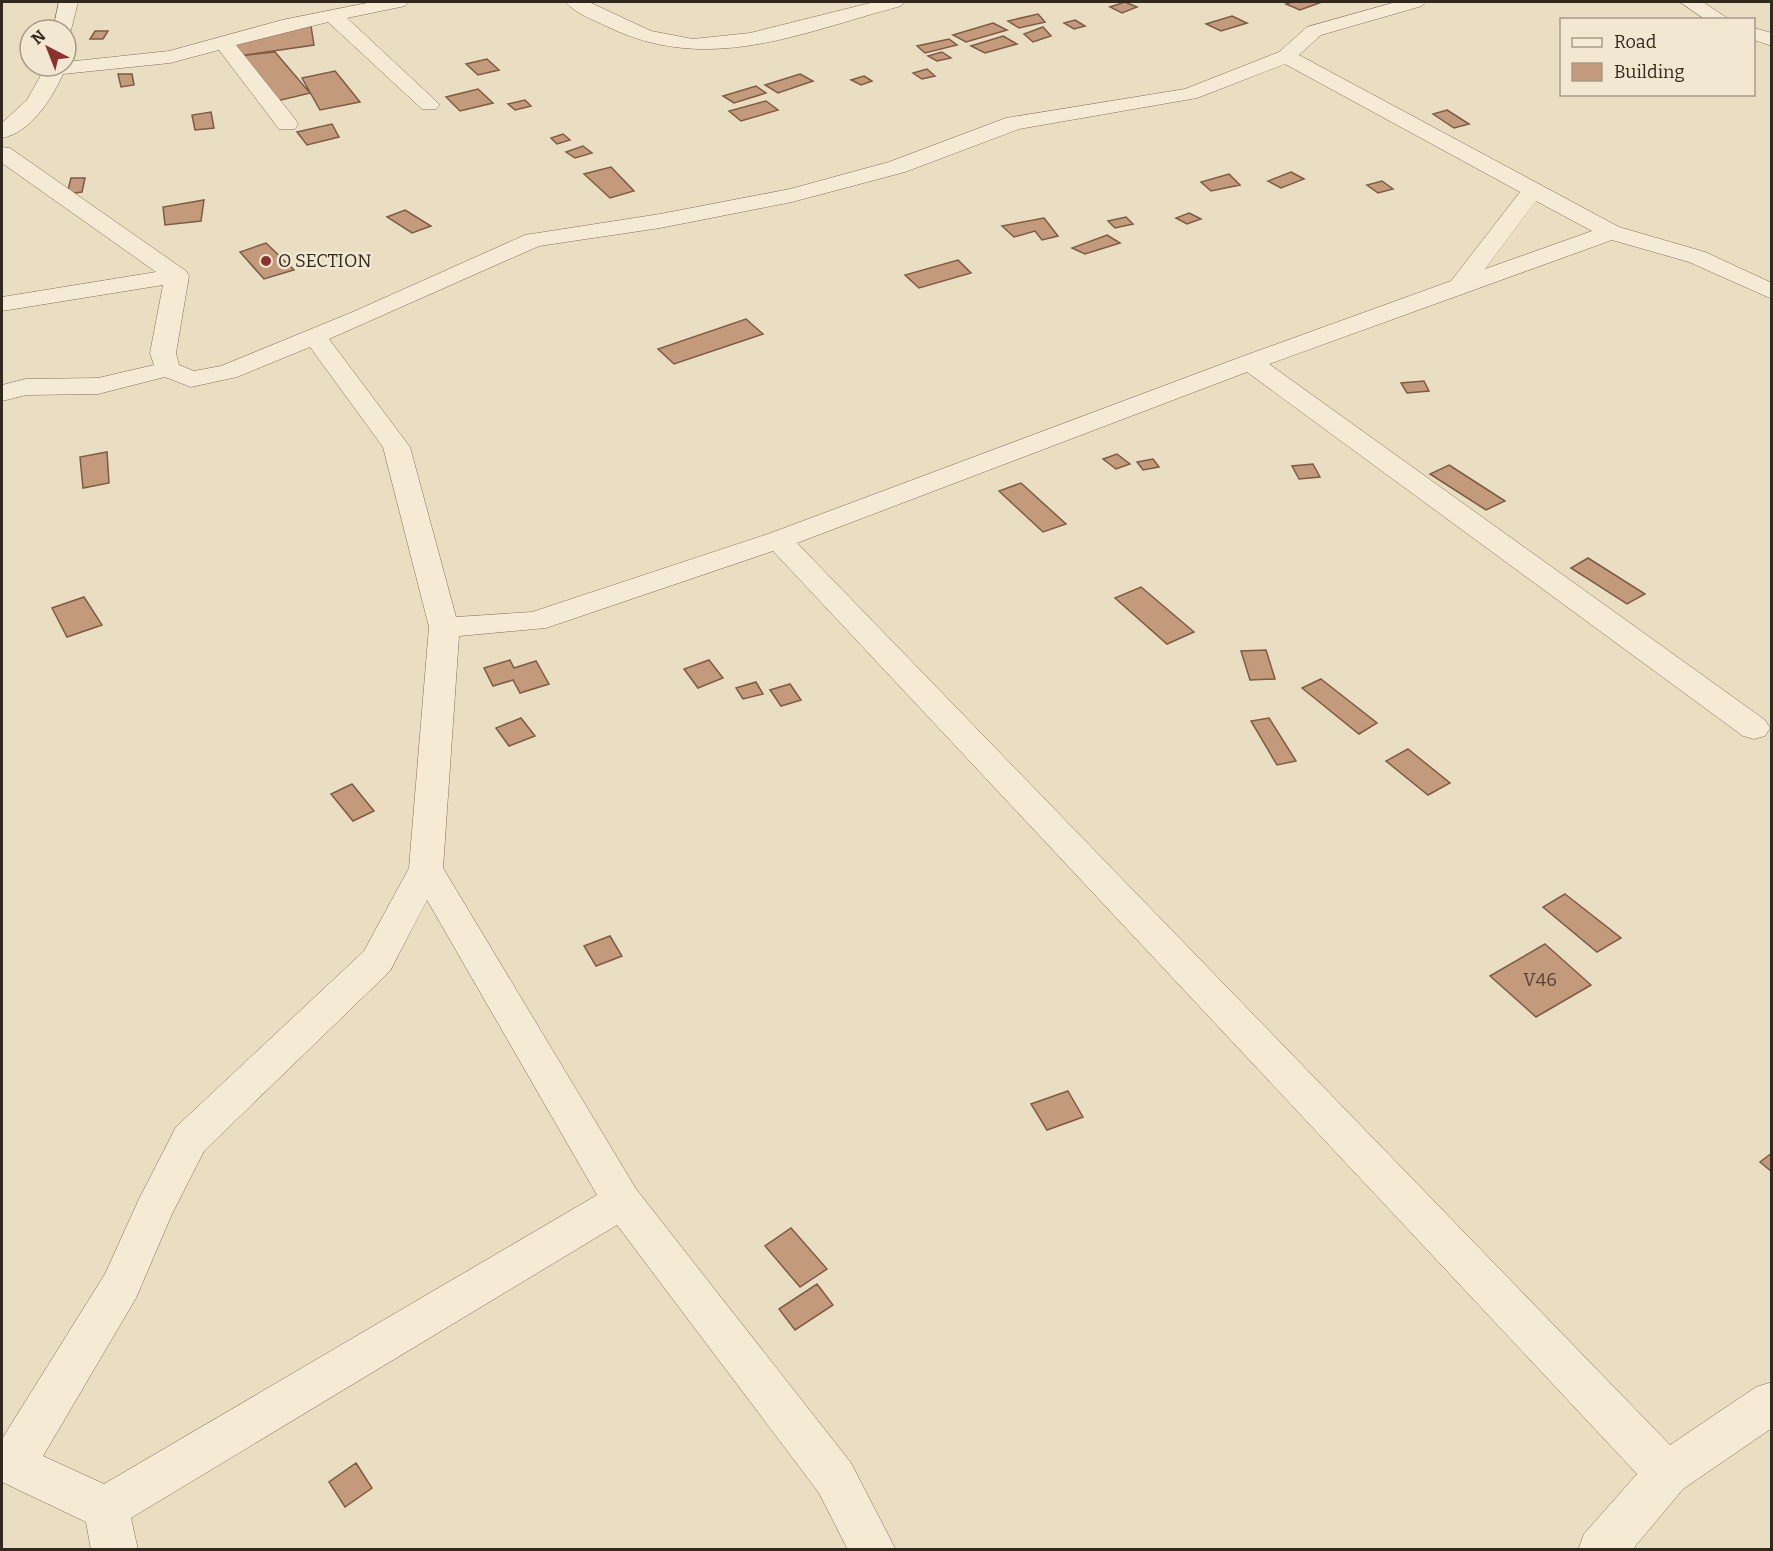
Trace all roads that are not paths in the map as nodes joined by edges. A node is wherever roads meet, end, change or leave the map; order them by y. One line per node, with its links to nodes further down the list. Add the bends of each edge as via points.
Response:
1 (68, 2): 8 (street)
2 (398, 2): 7 (street)
3 (576, 2): 4 (street, via 612,22 668,42 701,45 736,42)
4 (894, 2)
5 (1415, 2): 13 (street, via 1314,31)
6 (1689, 2): 9 (street)
7 (332, 15): 12 (street); 16 (street)
8 (65, 18)
9 (1717, 18)
10 (1755, 34): 11 (street)
11 (1772, 40)
12 (223, 42): 14 (street, via 152,60); 17 (street)
13 (1286, 56): 20 (street); 26 (street, via 1190,93 1014,123 897,167 792,195 534,240)
14 (78, 66)
15 (50, 78): 18 (street, via 18,123)
16 (429, 105)
17 (287, 124)
18 (2, 132)
19 (2, 153): 22 (street)
20 (1533, 190): 21 (street); 23 (street)
21 (1611, 232): 23 (street); 24 (street, via 1697,257)
22 (177, 276): 25 (street); 28 (street, via 163,353)
23 (1460, 286): 27 (street)
24 (1772, 292)
25 (2, 304)
26 (315, 337): 28 (street, via 228,372 191,379); 31 (street, via 396,447)
27 (1250, 362): 30 (street); 32 (street)
28 (168, 369): 29 (street, via 98,386 26,387)
29 (2, 393)
30 (778, 540): 31 (street, via 534,621); 37 (street)
31 (444, 627): 33 (street)
32 (1754, 728)
33 (426, 868): 34 (street); 36 (street, via 377,961 190,1139 121,1285)
34 (622, 1201): 38 (street); 39 (street, via 835,1478)
35 (1772, 1402): 37 (street)
36 (7, 1462): 38 (street)
37 (1667, 1474): 40 (street)
38 (110, 1529)
39 (873, 1550)
40 (1601, 1550)

